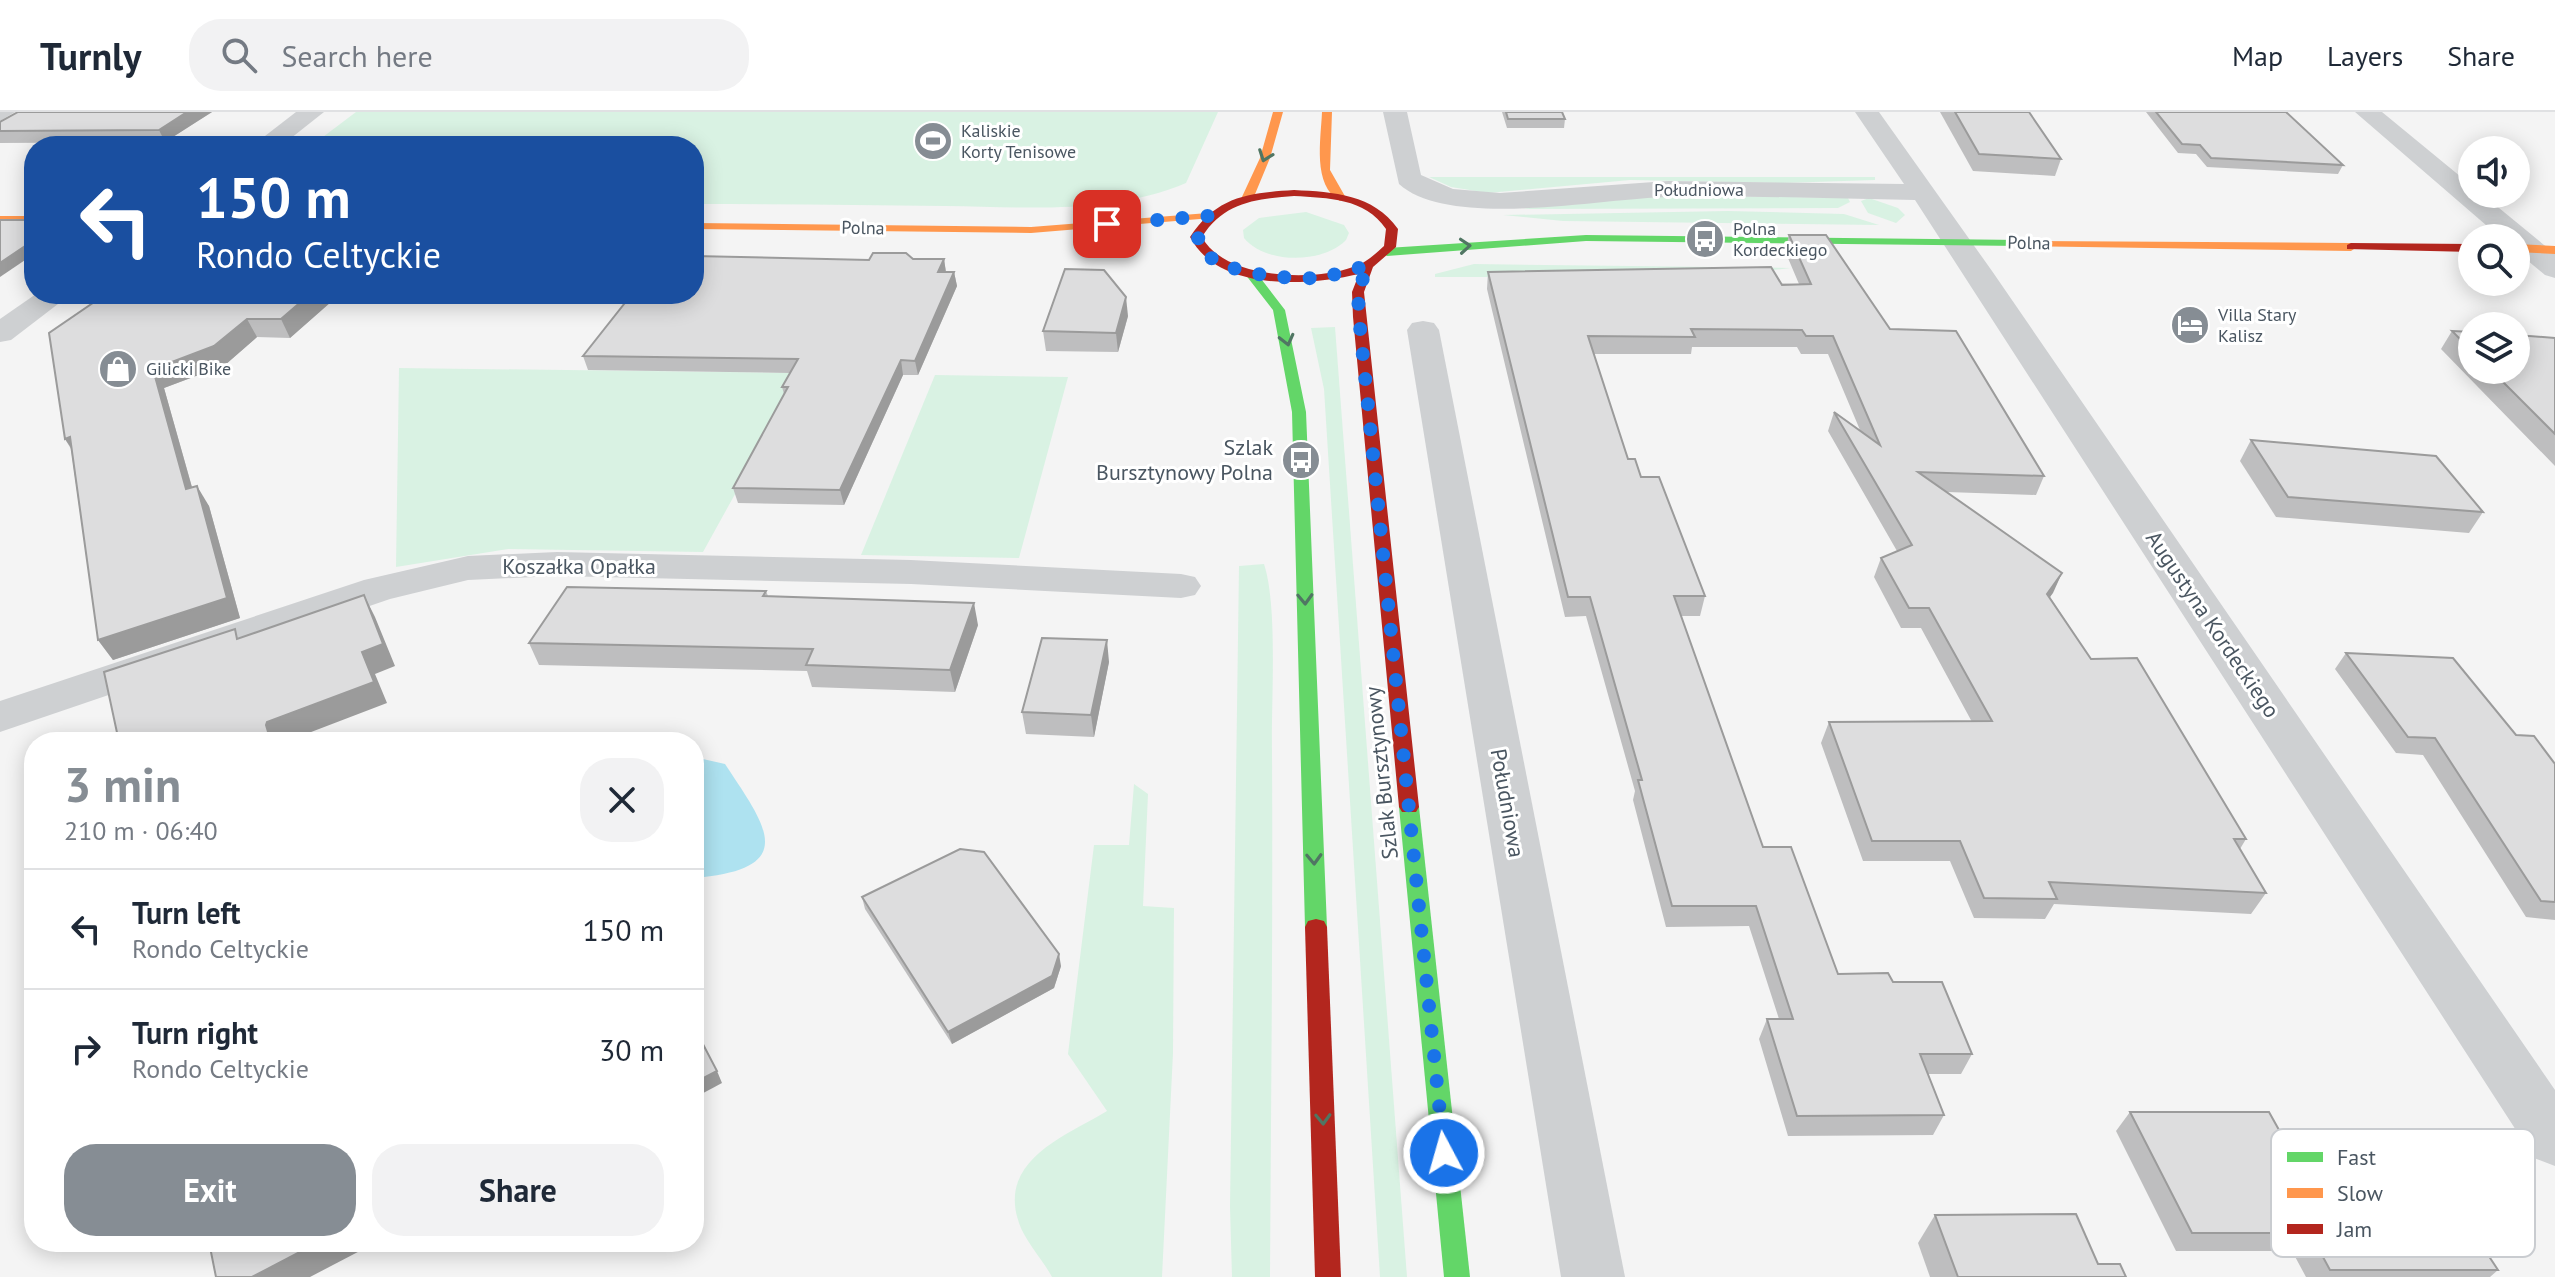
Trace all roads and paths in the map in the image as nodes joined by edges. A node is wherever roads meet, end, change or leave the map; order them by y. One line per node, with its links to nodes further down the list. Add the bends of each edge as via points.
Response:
1 (312, 112): 7 (street)
2 (1278, 112): 10 (main road, one-way to 10)
3 (1327, 112): 9 (main road, via 1325,170)
4 (1395, 112): 8 (street, Południowa, via 1408,178 1450,197 1500,201 1668,189)
5 (1867, 112): 8 (street, Augustyna Kordeckiego)
6 (2367, 112): 22 (street)
7 (279, 136)
8 (1920, 192): 19 (street, Augustyna Kordeckiego)
9 (1340, 198): 10 (main road, Polna, via 1294,193); 24 (main road, Polna, via 1395,221 1394,241)
10 (1247, 199): 11 (main road, Polna)
11 (1208, 216): 16 (main road, Polna); 23 (main road, via 1198,228)
12 (0, 219): 13 (main road)
13 (24, 219)
14 (704, 226): 16 (main road, Polna)
15 (1466, 227): 17 (main road, Polna)
16 (1031, 230): 18 (main road, Polna)
17 (1586, 238): 19 (main road, Polna); 24 (main road, Polna, one-way to 17)
18 (1125, 242)
19 (1955, 242): 21 (main road, Polna); 33 (street, Augustyna Kordeckiego)
20 (1177, 248): 23 (main road)
21 (2458, 248)
22 (2534, 249): 26 (street)
23 (1204, 252): 27 (main road)
24 (1387, 252): 25 (main road)
25 (1368, 265): 27 (main road, via 1313,278); 35 (main road, Szlak Bursztynowy, via 1358,292 1359,317)
26 (2555, 269)
27 (1251, 274): 34 (main road, one-way to 34, via 1279,310 1299,412)
28 (42, 304): 30 (street)
29 (1423, 330): 36 (street, Południowa)
30 (0, 333)
31 (1181, 586): 32 (street, Koszałka Opałka, via 880,571 557,564 468,568 378,589)
32 (0, 717)
33 (2555, 1139)
34 (1328, 1277)
35 (1457, 1277)
36 (1593, 1277)

